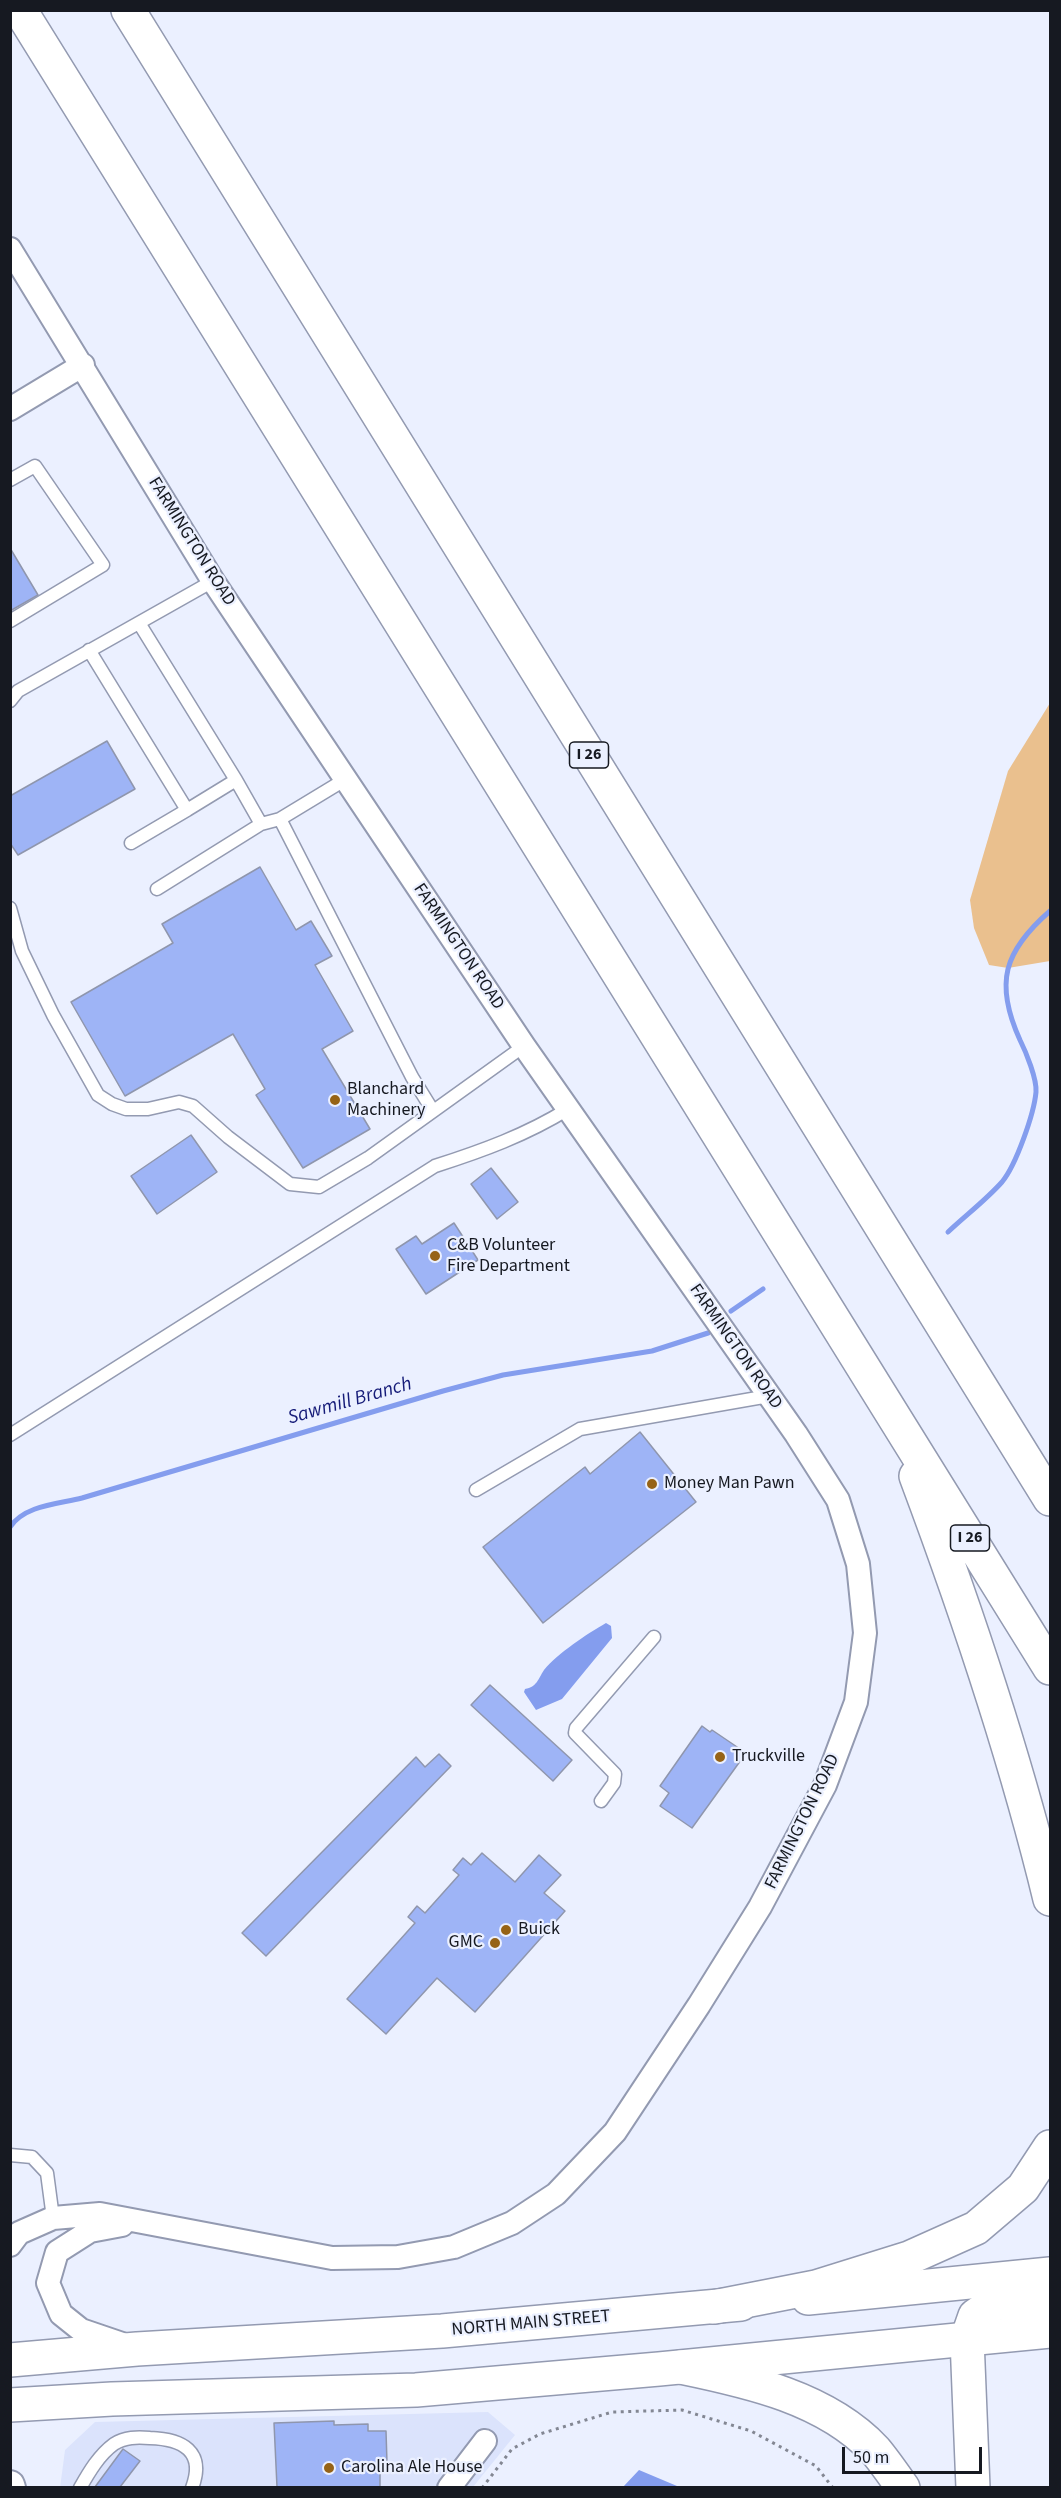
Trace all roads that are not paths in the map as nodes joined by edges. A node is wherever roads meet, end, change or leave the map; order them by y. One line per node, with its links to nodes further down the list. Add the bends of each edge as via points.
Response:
1 (20, 10): 24 (main road, I 26)
2 (128, 10): 25 (main road, I 26)
3 (10, 249): 4 (street, FARMINGTON ROAD)
4 (82, 365): 5 (street); 7 (street, FARMINGTON ROAD)
5 (10, 409)
6 (10, 480): 8 (lane, via 34,466 103,565)
7 (213, 581): 9 (lane); 12 (street, FARMINGTON ROAD)
8 (10, 621)
9 (139, 623): 10 (lane); 13 (lane)
10 (89, 650): 11 (lane, via 18,692); 14 (lane)
11 (10, 701)
12 (346, 779): 15 (lane); 20 (street, FARMINGTON ROAD)
13 (236, 780): 14 (lane); 16 (lane)
14 (187, 810): 17 (lane)
15 (280, 819): 16 (lane); 22 (lane)
16 (261, 824): 18 (lane)
17 (131, 843)
18 (157, 889)
19 (10, 908): 22 (lane, via 22,951 53,1015 98,1095 112,1104 126,1109 179,1102 193,1106 290,1184 306,1187 319,1187 368,1158)
20 (524, 1046): 21 (street, FARMINGTON ROAD); 22 (lane)
21 (568, 1109): 23 (street, FARMINGTON ROAD); 26 (lane, via 504,1143 435,1166)
22 (433, 1111)
23 (769, 1396): 28 (lane, via 580,1429); 37 (street, FARMINGTON ROAD, via 838,1500 858,1564 865,1633 856,1702 825,1785 760,1906 699,2005 615,2133 553,2198 512,2223 454,2247 398,2257 332,2258)
24 (890, 1407): 31 (main road, I 26); 33 (main road, via 997,1706)
25 (1006, 1425): 27 (main road); 29 (main road, I 26)
26 (10, 1435)
27 (1050, 1480)
28 (476, 1490)
29 (1050, 1499)
30 (654, 1637): 32 (lane, via 576,1728 575,1733 615,1774 614,1783)
31 (1050, 1668)
32 (601, 1801)
33 (1050, 1899)
34 (1050, 2147): 41 (main road, via 1023,2188 976,2228 909,2258 816,2287)
35 (10, 2155): 36 (lane, via 32,2157 47,2174)
36 (53, 2218): 37 (street, FARMINGTON ROAD, via 100,2214); 38 (street, FARMINGTON ROAD, via 19,2233)
37 (228, 2236): 44 (street, FARMINGTON ROAD, via 123,2224 90,2231 57,2252 48,2283 61,2314 81,2330)
38 (10, 2245)
39 (1050, 2274): 41 (main road, NORTH MAIN STREET)
40 (1050, 2299): 43 (main road, via 992,2304 975,2316)
41 (714, 2307): 44 (main road, NORTH MAIN STREET, via 442,2331)
42 (1050, 2331): 43 (main road)
43 (967, 2339): 46 (main road); 53 (main road)
44 (137, 2349): 45 (main road, NORTH MAIN STREET)
45 (10, 2360)
46 (681, 2367): 47 (main road, via 416,2390); 52 (main road, via 742,2380 836,2419 874,2450)
47 (10, 2405)
48 (485, 2441): 51 (street)
49 (80, 2487): 50 (lane, via 93,2465 115,2444 133,2437 164,2438 186,2446 196,2458)
50 (192, 2487)
51 (449, 2487)
52 (903, 2487)
53 (973, 2487)

